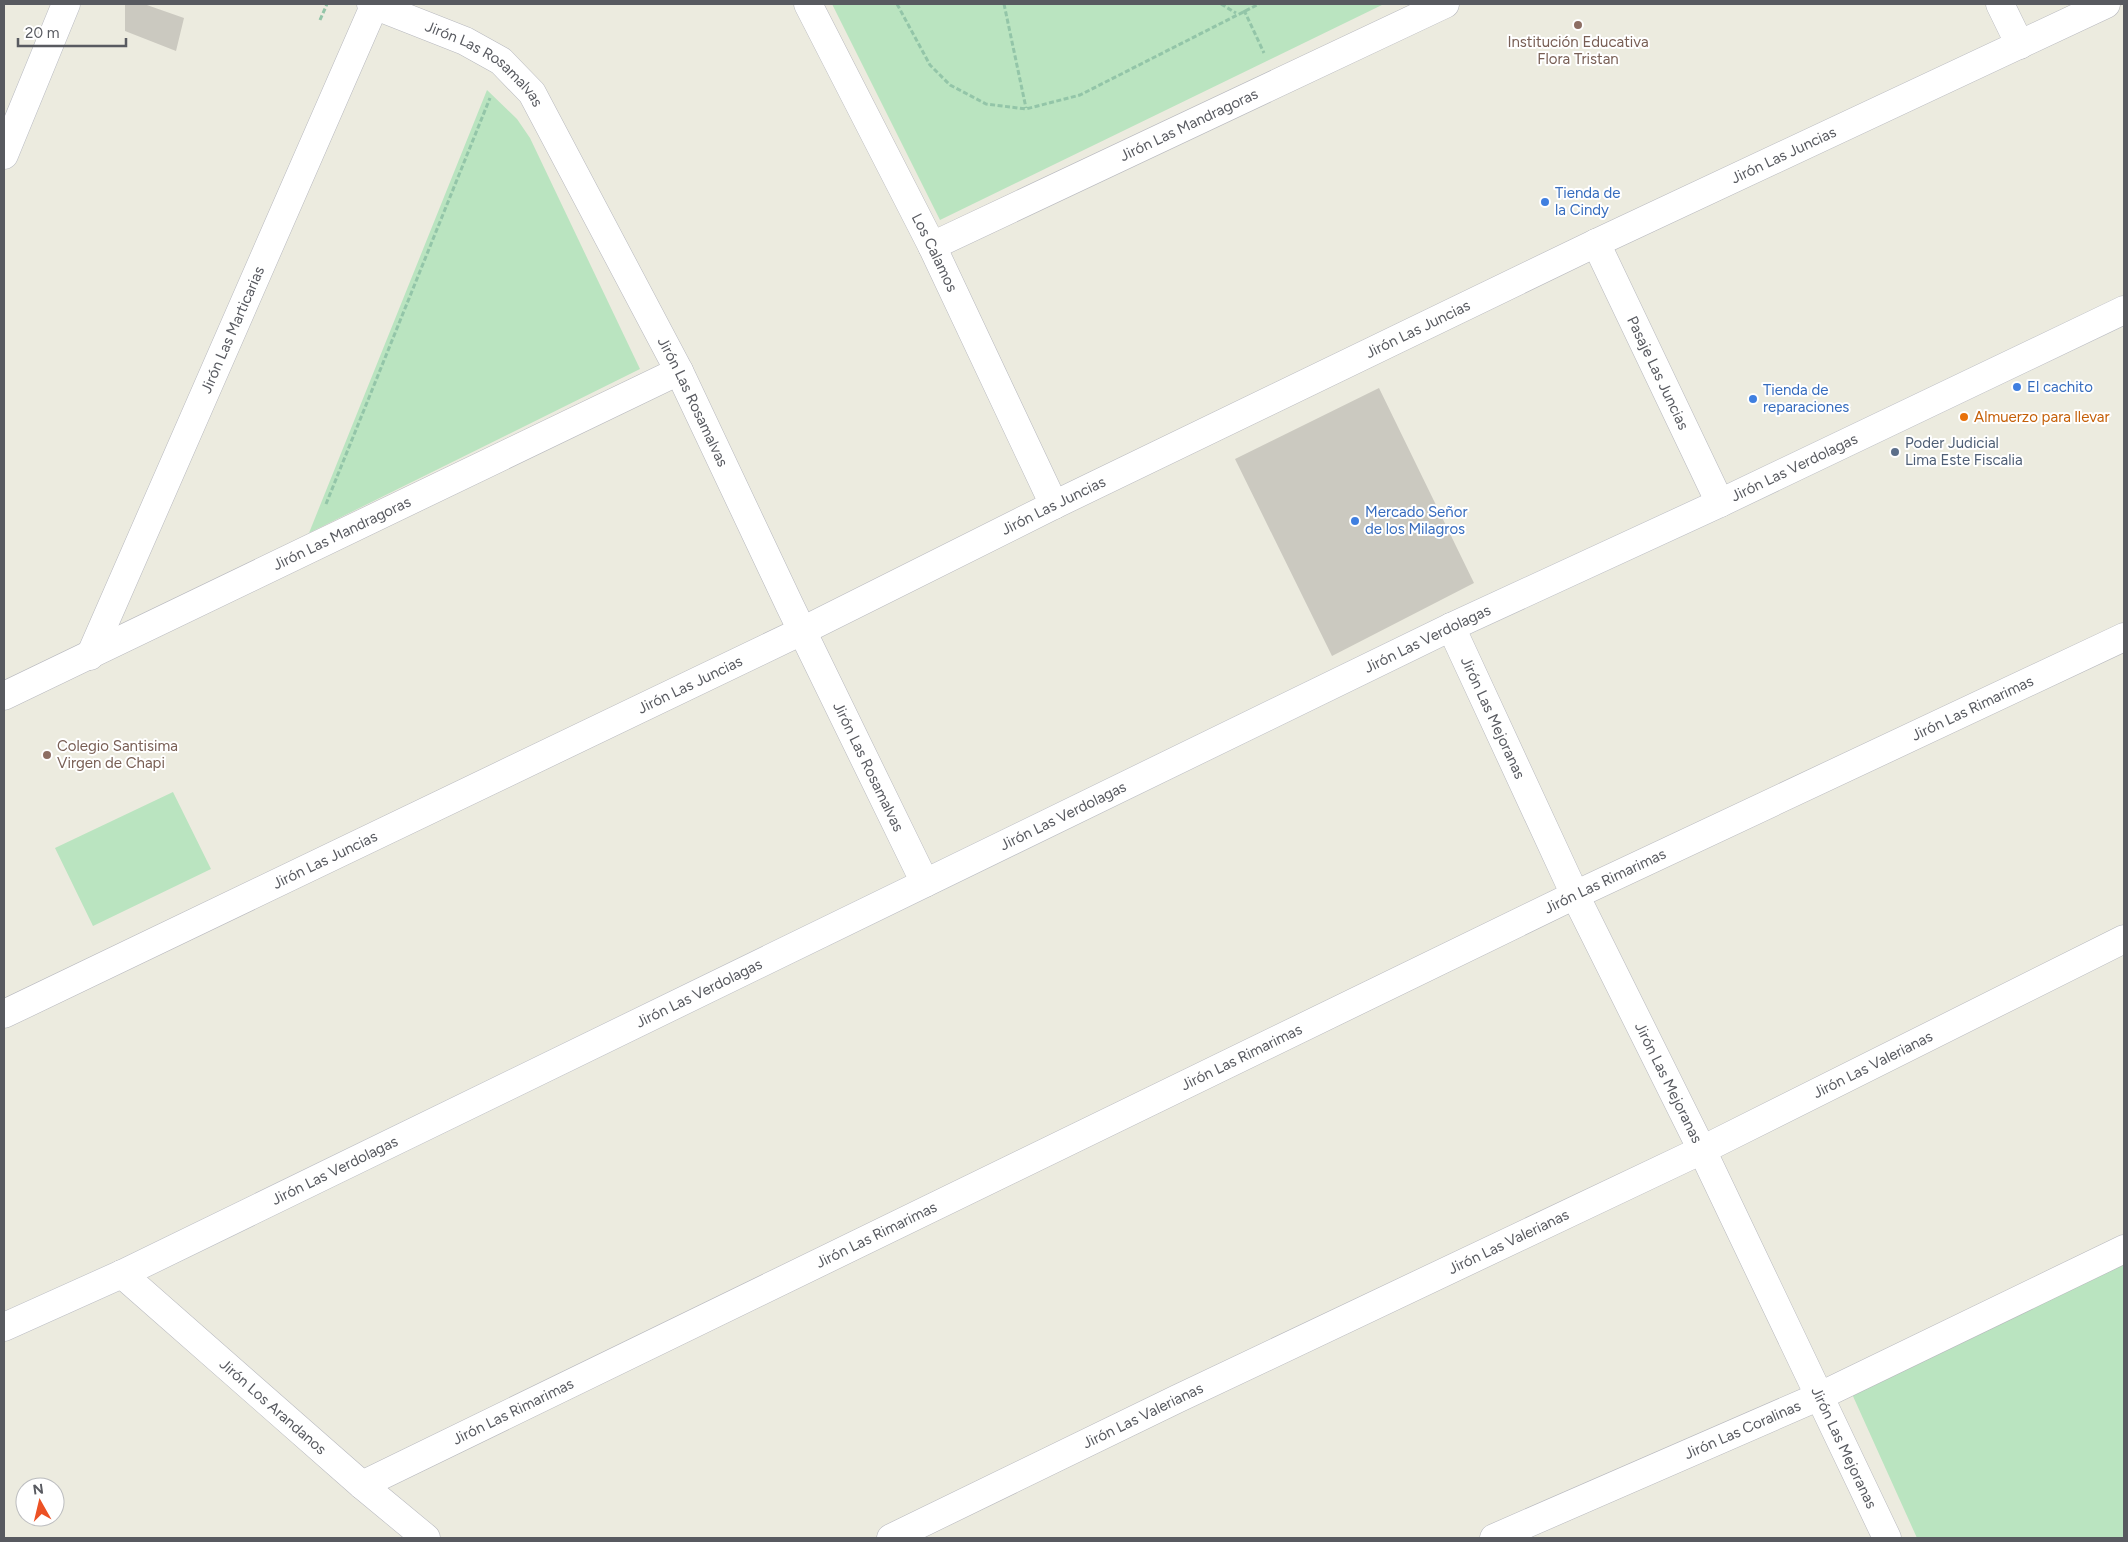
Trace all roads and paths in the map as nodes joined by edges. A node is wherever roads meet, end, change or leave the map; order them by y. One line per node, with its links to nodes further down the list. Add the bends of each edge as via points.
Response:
1 (66, 4): 20 (street)
2 (327, 4): 15 (path)
3 (374, 4): 24 (street, Jirón Las Rosamalvas, via 465,41 500,61 532,93); 31 (street, Jirón Las Marticarias)
4 (808, 4): 22 (street, Los Calamos)
5 (897, 4): 19 (path, via 930,64 950,85 986,104)
6 (1004, 4): 19 (path)
7 (1221, 4): 14 (path)
8 (1259, 4): 12 (path)
9 (1445, 4): 22 (street, Jirón Las Mandragoras)
10 (2000, 4): 16 (street)
11 (2106, 4): 16 (street, Jirón Las Juncias)
12 (1250, 6): 13 (path)
13 (1244, 10): 14 (path); 17 (path)
14 (1236, 14): 19 (path, via 1080,95)
15 (320, 20)
16 (2020, 45): 21 (street, Jirón Las Juncias)
17 (1266, 57)
18 (490, 97): 27 (path)
19 (1026, 109)
20 (4, 155)
21 (1596, 243): 25 (street, Pasaje Las Juncias); 26 (street, Jirón Las Juncias)
22 (932, 246): 26 (street, Los Calamos)
23 (2124, 310): 25 (street, Jirón Las Verdolagas)
24 (679, 371): 29 (street, Jirón Las Rosamalvas); 31 (street, Jirón Las Mandragoras)
25 (1720, 503): 28 (street, Jirón Las Verdolagas)
26 (1054, 505): 29 (street, Jirón Las Juncias)
27 (324, 508)
28 (1450, 627): 33 (street, Jirón Las Verdolagas); 34 (street, Jirón Las Mejoranas)
29 (802, 631): 33 (street, Jirón Las Rosamalvas); 36 (street, Jirón Las Juncias)
30 (2124, 637): 34 (street, Jirón Las Rimarimas)
31 (90, 656): 32 (street, Jirón Las Mandragoras)
32 (4, 696)
33 (925, 883): 39 (street, Jirón Las Verdolagas)
34 (1575, 895): 37 (street, Jirón Las Mejoranas); 42 (street, Jirón Las Rimarimas)
35 (2124, 940): 37 (street, Jirón Las Valerianas)
36 (4, 1014)
37 (1702, 1150): 41 (street, Jirón Las Mejoranas); 45 (street, Jirón Las Valerianas)
38 (2124, 1249): 41 (street, Jirón Las Coralinas)
39 (122, 1274): 40 (street, Jirón Las Verdolagas); 42 (street, Jirón Los Arandanos)
40 (4, 1327)
41 (1820, 1396): 43 (street, Jirón Las Coralinas); 46 (street, Jirón Las Mejoranas)
42 (362, 1485): 44 (street, Jirón Los Arandanos)
43 (1506, 1536)
44 (426, 1538)
45 (891, 1538)
46 (1887, 1538)

